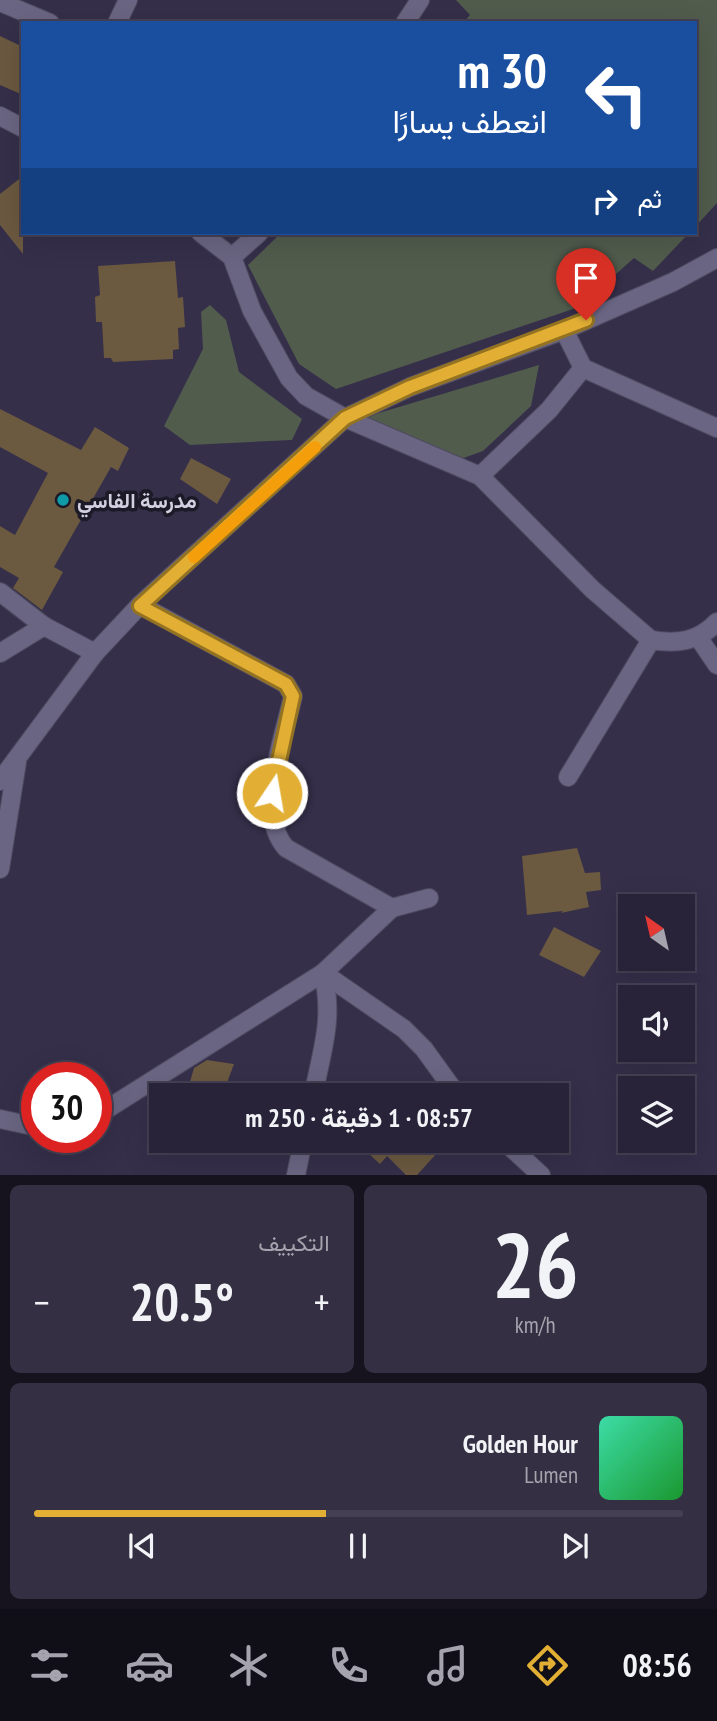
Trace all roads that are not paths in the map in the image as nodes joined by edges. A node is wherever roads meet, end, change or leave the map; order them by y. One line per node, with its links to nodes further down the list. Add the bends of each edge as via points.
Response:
1 (128, 0): 5 (street)
2 (420, 0): 6 (street)
3 (0, 2): 4 (street)
4 (45, 21)
5 (118, 21)
6 (406, 21)
7 (0, 116): 8 (street)
8 (21, 127)
9 (204, 235): 11 (street)
10 (257, 235): 11 (street)
11 (232, 257): 15 (street, via 252,311 289,378 306,396)
12 (717, 258): 13 (street)
13 (564, 330): 14 (street); 15 (street, via 410,387)
14 (583, 368): 16 (street); 17 (street, via 549,410)
15 (345, 418): 17 (street); 19 (street)
16 (717, 428)
17 (480, 476): 23 (street, via 593,590)
18 (0, 592): 21 (street)
19 (140, 606): 25 (street); 32 (street, via 286,684 293,696 272,793 273,828 286,848)
20 (717, 622): 22 (street)
21 (44, 626): 24 (street); 25 (street)
22 (698, 637): 23 (street, via 682,642); 26 (street)
23 (651, 640): 28 (street)
24 (0, 653)
25 (95, 653): 27 (street)
26 (717, 665)
27 (16, 762): 29 (street); 30 (street)
28 (568, 777)
29 (0, 782)
30 (0, 869)
31 (429, 898): 32 (street)
32 (392, 908): 33 (street)
33 (323, 973): 34 (street, via 328,1021); 35 (street, via 404,1030); 36 (street)
34 (316, 1083)
35 (449, 1083)
36 (112, 1106)
37 (0, 1119): 38 (street)
38 (21, 1124)
39 (301, 1153): 41 (street)
40 (517, 1153): 42 (street)
41 (296, 1175)
42 (541, 1175)

